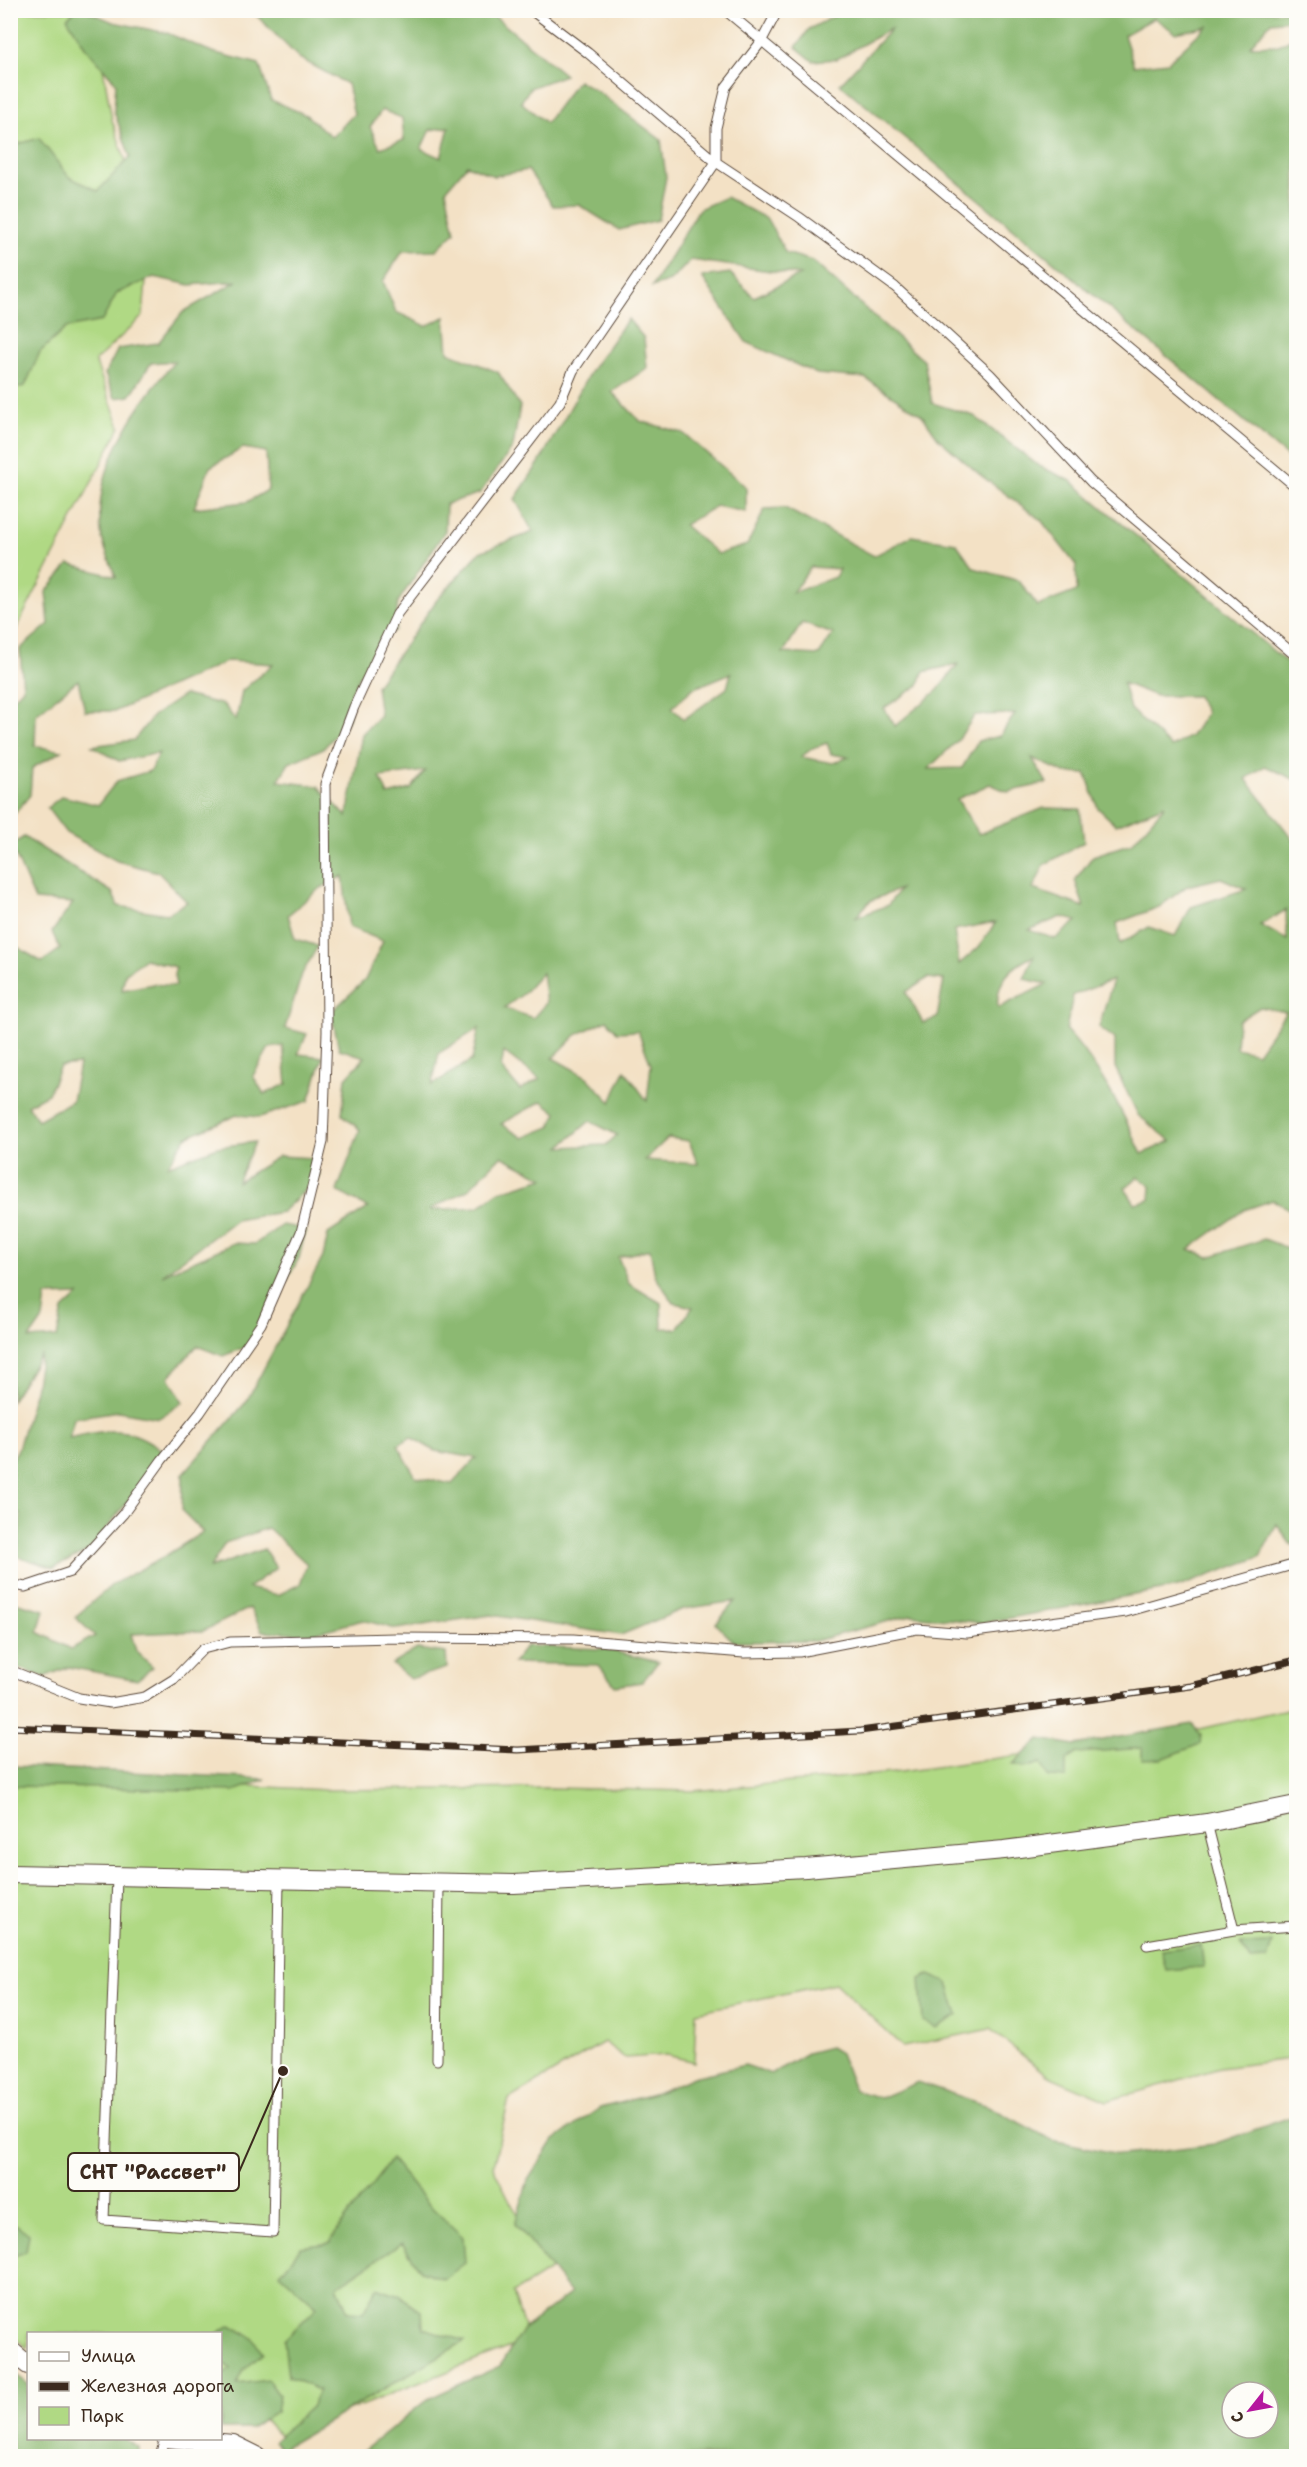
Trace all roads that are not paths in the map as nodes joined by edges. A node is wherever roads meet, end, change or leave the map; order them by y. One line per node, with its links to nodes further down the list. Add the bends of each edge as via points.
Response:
1 (531, 10): 5 (lane)
2 (725, 10): 4 (lane)
3 (778, 10): 4 (lane)
4 (761, 42): 5 (lane, via 726,87 716,128); 6 (lane)
5 (716, 162): 7 (lane, via 895,287 990,374 1092,482); 9 (lane, via 573,371 560,402 397,614 354,707 325,784 327,1032 322,1142 301,1232 261,1324 123,1514 70,1572 25,1587)
6 (1296, 487)
7 (1296, 656)
8 (1296, 1564): 10 (lane, via 1126,1611 967,1633 917,1629 799,1652 744,1653 573,1639 230,1642 202,1649 174,1679 145,1696 110,1703 79,1698)
9 (10, 1584)
10 (10, 1670)
11 (1296, 1805): 12 (street)
12 (1207, 1824): 16 (street, via 1004,1850 806,1868 514,1884); 18 (lane)
13 (10, 1874): 14 (street)
14 (117, 1878): 15 (street); 15 (lane, via 104,2220 273,2232)
15 (279, 1880): 16 (street)
16 (440, 1882): 20 (lane)
17 (1296, 1926): 18 (lane)
18 (1234, 1930): 19 (lane)
19 (1148, 1945)
20 (437, 2060)
21 (10, 2350): 22 (street)
22 (27, 2364)
23 (166, 2440): 25 (lane)
24 (179, 2440): 26 (street, via 233,2444)
25 (160, 2457)
26 (257, 2457)

